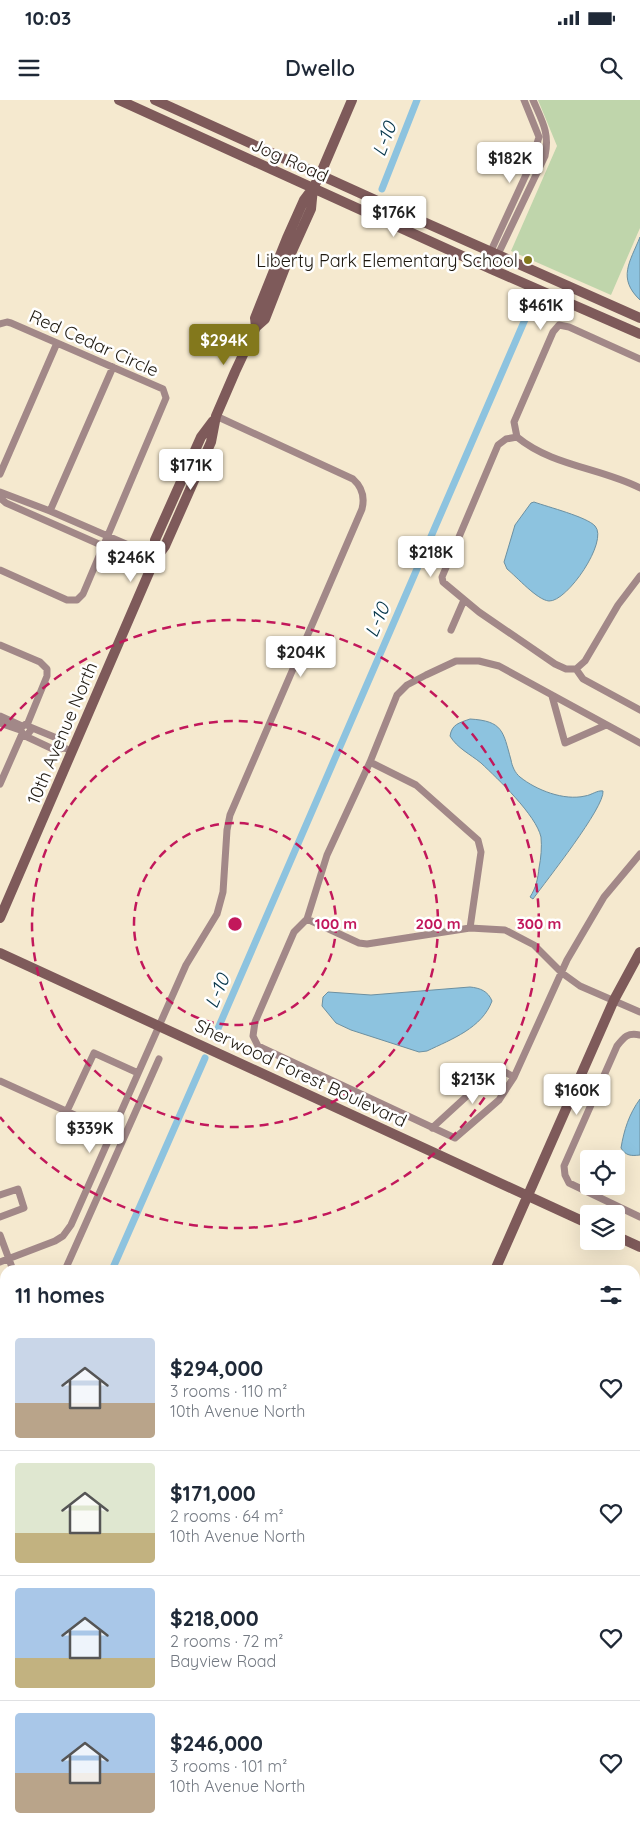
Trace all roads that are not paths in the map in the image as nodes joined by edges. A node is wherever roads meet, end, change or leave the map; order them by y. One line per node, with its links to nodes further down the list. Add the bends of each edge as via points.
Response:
1 (119, 100): 7 (street, Jog Road)
2 (155, 100): 6 (street, Jog Road)
3 (352, 100): 6 (street, 10th Avenue North)
4 (524, 100): 8 (street, via 539,137)
5 (533, 100): 8 (street, via 546,129 545,156)
6 (320, 175): 7 (street, 10th Avenue North); 8 (street, Jog Road)
7 (313, 188): 9 (street, Jog Road); 16 (street, 10th Avenue North, via 304,200 279,257 256,318 256,327)
8 (494, 254): 9 (street); 10 (street, Jog Road)
9 (488, 268): 12 (street, Jog Road)
10 (640, 318)
11 (0, 324): 13 (street, Red Cedar Circle, via 11,323)
12 (640, 334)
13 (57, 343): 15 (street, Red Cedar Circle); 18 (street)
14 (640, 359): 17 (street, via 558,325 552,332 514,422)
15 (114, 367): 22 (street); 23 (street, Red Cedar Circle, via 163,389 166,398)
16 (216, 416): 25 (street, 10th Avenue North, via 202,437 155,540); 51 (street, via 348,476 359,486 364,500 230,815 223,892 217,914 191,954)
17 (517, 438): 19 (street, via 560,460); 28 (street, via 506,439 498,445 442,576 443,582)
18 (0, 474)
19 (640, 488)
20 (0, 492): 22 (street)
21 (0, 498): 24 (street)
22 (50, 511): 23 (street)
23 (108, 536): 24 (street, Red Cedar Circle); 25 (street, via 149,554)
24 (104, 546): 25 (street, via 144,564); 26 (street, Red Cedar Circle, via 83,594 77,600 67,600)
25 (154, 561): 39 (street, 10th Avenue North)
26 (0, 570)
27 (640, 576): 31 (street, via 618,605 585,662)
28 (464, 600): 29 (street); 31 (street, via 555,664)
29 (451, 630)
30 (0, 645): 37 (street, via 40,662 47,669)
31 (576, 669): 33 (street, via 583,679)
32 (552, 696): 36 (street); 36 (street, via 564,743); 40 (street, via 499,666 479,661 456,661 407,685 397,696)
33 (640, 710)
34 (0, 716): 37 (street)
35 (0, 723): 37 (street)
36 (606, 725): 38 (street)
37 (25, 729): 39 (street, via 55,750); 39 (street, via 59,738); 41 (street)
38 (640, 743)
39 (68, 750): 43 (street, 10th Avenue North)
40 (370, 762): 44 (street, via 327,855); 45 (street, via 416,785 478,840 481,852)
41 (0, 784)
42 (640, 854): 48 (street, via 604,897)
43 (0, 918)
44 (307, 918): 45 (street, via 367,944); 58 (street, via 294,932 255,1022 253,1036 258,1046)
45 (470, 928): 48 (street, via 510,932 542,952)
46 (640, 952): 49 (street)
47 (0, 953): 51 (street, Sherwood Forest Boulevard)
48 (562, 973): 49 (street, via 593,993); 55 (street)
49 (614, 1000): 50 (street); 61 (street)
50 (640, 1012)
51 (159, 1026): 54 (street); 61 (street, Sherwood Forest Boulevard)
52 (640, 1035): 63 (street, via 624,1036 617,1046 564,1166 569,1183)
53 (159, 1059): 71 (street)
54 (138, 1073): 57 (street, via 94,1053); 59 (street)
55 (514, 1077): 58 (street, via 503,1071 492,1073); 58 (street, via 499,1100 456,1138)
56 (0, 1081): 57 (street)
57 (67, 1112): 59 (street)
58 (432, 1128)
59 (112, 1132): 68 (street, via 66,1233 55,1242)
60 (0, 1195): 62 (street, via 18,1189 24,1208)
61 (528, 1196): 64 (street, Sherwood Forest Boulevard); 72 (street)
62 (0, 1216)
63 (640, 1217)
64 (580, 1220)
65 (0, 1235): 68 (street)
66 (625, 1240): 67 (street)
67 (640, 1247)
68 (8, 1259): 69 (street); 70 (street)
69 (0, 1262)
70 (11, 1265)
71 (67, 1265)
72 (497, 1265)

